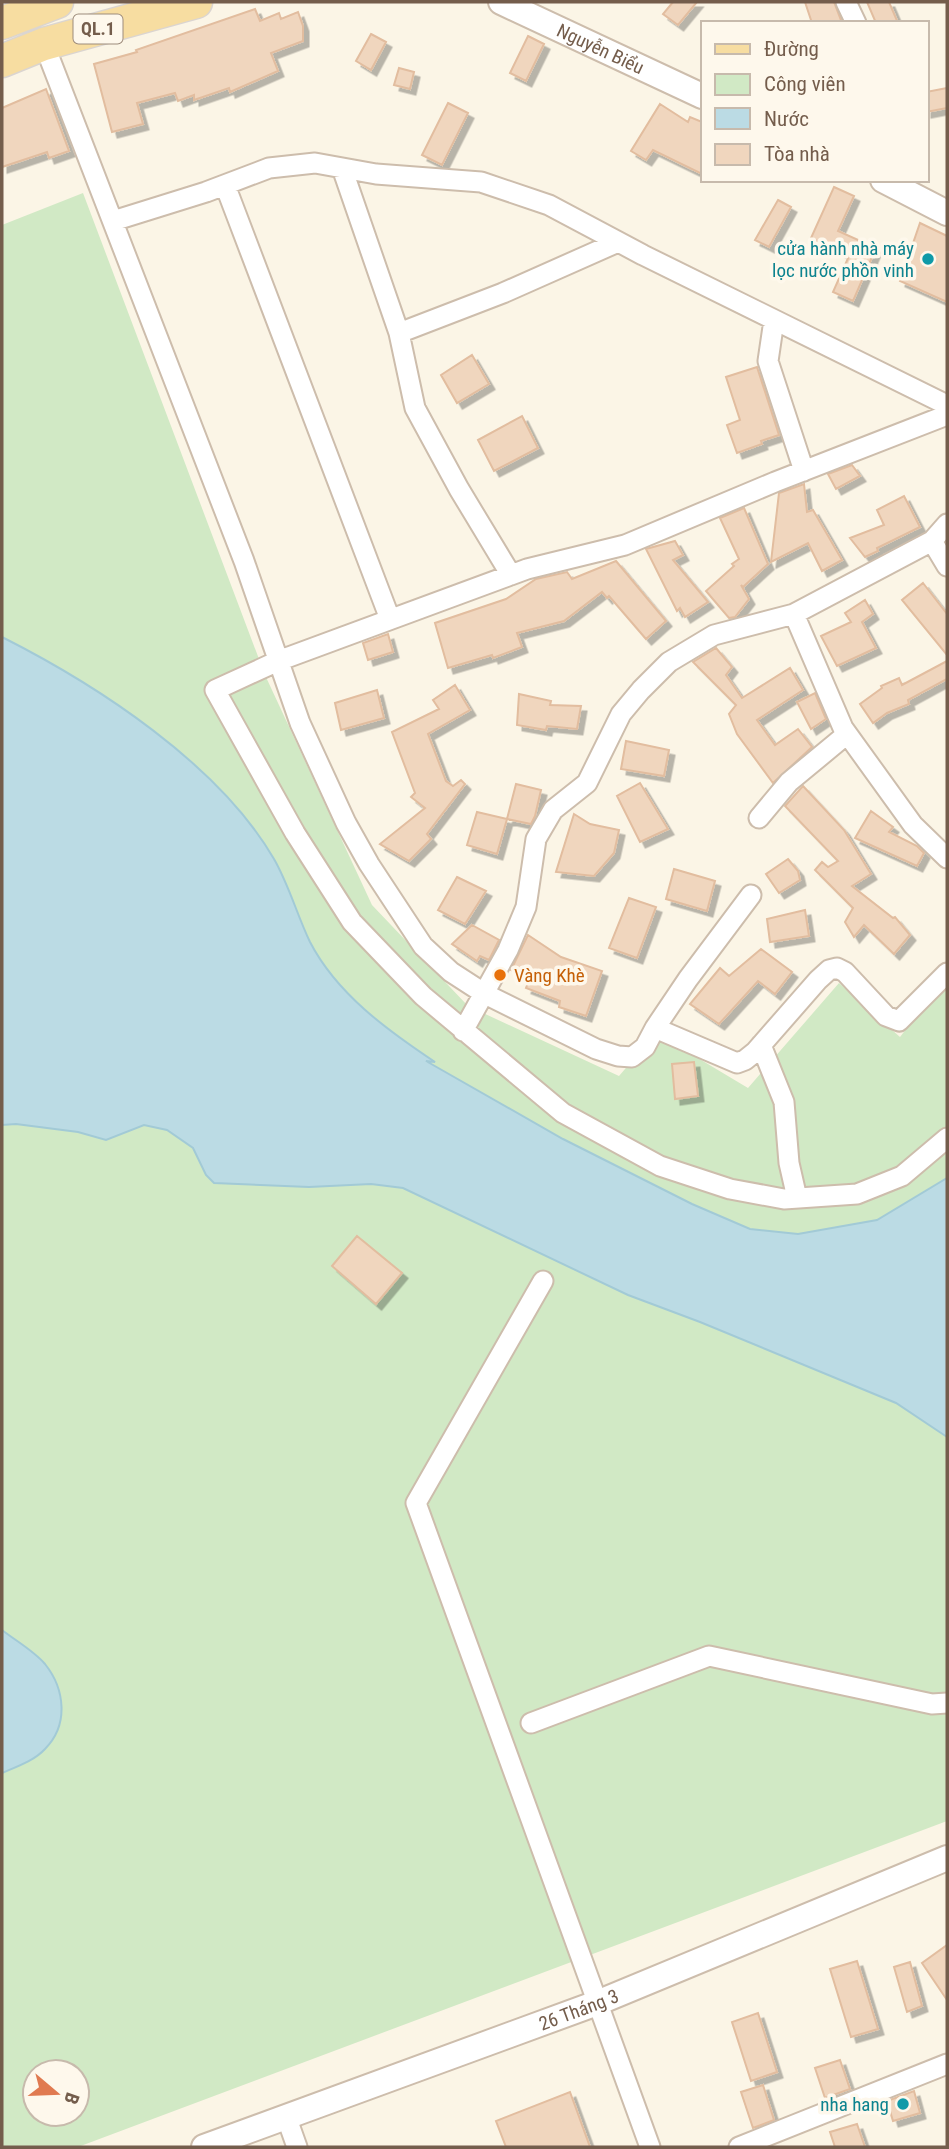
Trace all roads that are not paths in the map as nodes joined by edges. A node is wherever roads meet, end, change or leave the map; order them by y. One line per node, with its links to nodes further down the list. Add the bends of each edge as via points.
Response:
1 (57, 2): 6 (main road, QL.1)
2 (197, 2): 7 (main road, QL.1)
3 (501, 2): 9 (street, Nguyễn Biểu)
4 (846, 2): 5 (street)
5 (855, 21)
6 (2, 23)
7 (44, 44): 8 (main road, QL.1); 14 (street)
8 (2, 61)
9 (701, 96)
10 (342, 168): 11 (street, via 315,163 269,168); 15 (street, via 481,182 549,205); 17 (street)
11 (225, 185): 14 (street); 26 (street)
12 (908, 186): 13 (street)
13 (947, 213)
14 (113, 221): 27 (street)
15 (618, 242): 16 (street); 17 (street)
16 (774, 320): 18 (street); 20 (street, via 768,361)
17 (399, 333): 24 (street, via 415,408)
18 (947, 405)
19 (947, 415): 20 (street)
20 (804, 471): 24 (street, via 625,545)
21 (947, 524): 22 (street)
22 (932, 541): 23 (street); 25 (street)
23 (947, 566)
24 (511, 575): 26 (street)
25 (794, 614): 28 (street); 33 (street, via 714,635 669,662 621,714 587,783 553,810 536,839 526,907)
26 (390, 619): 27 (street)
27 (278, 661): 33 (street, via 300,723 369,864 423,946); 35 (street, via 215,690 295,833 352,922)
28 (847, 734): 29 (street, via 789,782); 30 (street, via 913,825)
29 (759, 818)
30 (947, 858)
31 (751, 895): 34 (street)
32 (947, 972): 36 (street, via 899,1021 886,1016 845,972 829,970)
33 (485, 994): 34 (street, via 618,1056 632,1057 645,1047); 35 (street)
34 (655, 1028): 36 (street, via 737,1063)
35 (463, 1031): 38 (street, via 563,1113 660,1166 730,1189)
36 (761, 1045): 38 (street, via 784,1102)
37 (947, 1138): 38 (street, via 891,1181 857,1194)
38 (796, 1198)
39 (543, 1281): 43 (street, via 416,1503)
40 (947, 1703): 41 (street, via 932,1704 709,1656)
41 (531, 1723)
42 (947, 1858): 43 (street, 26 Tháng 3)
43 (597, 2003): 45 (street, 26 Tháng 3); 48 (street)
44 (947, 2064): 49 (street)
45 (286, 2116): 46 (street, 26 Tháng 3); 47 (street)
46 (204, 2147)
47 (297, 2147)
48 (650, 2147)
49 (739, 2147)

